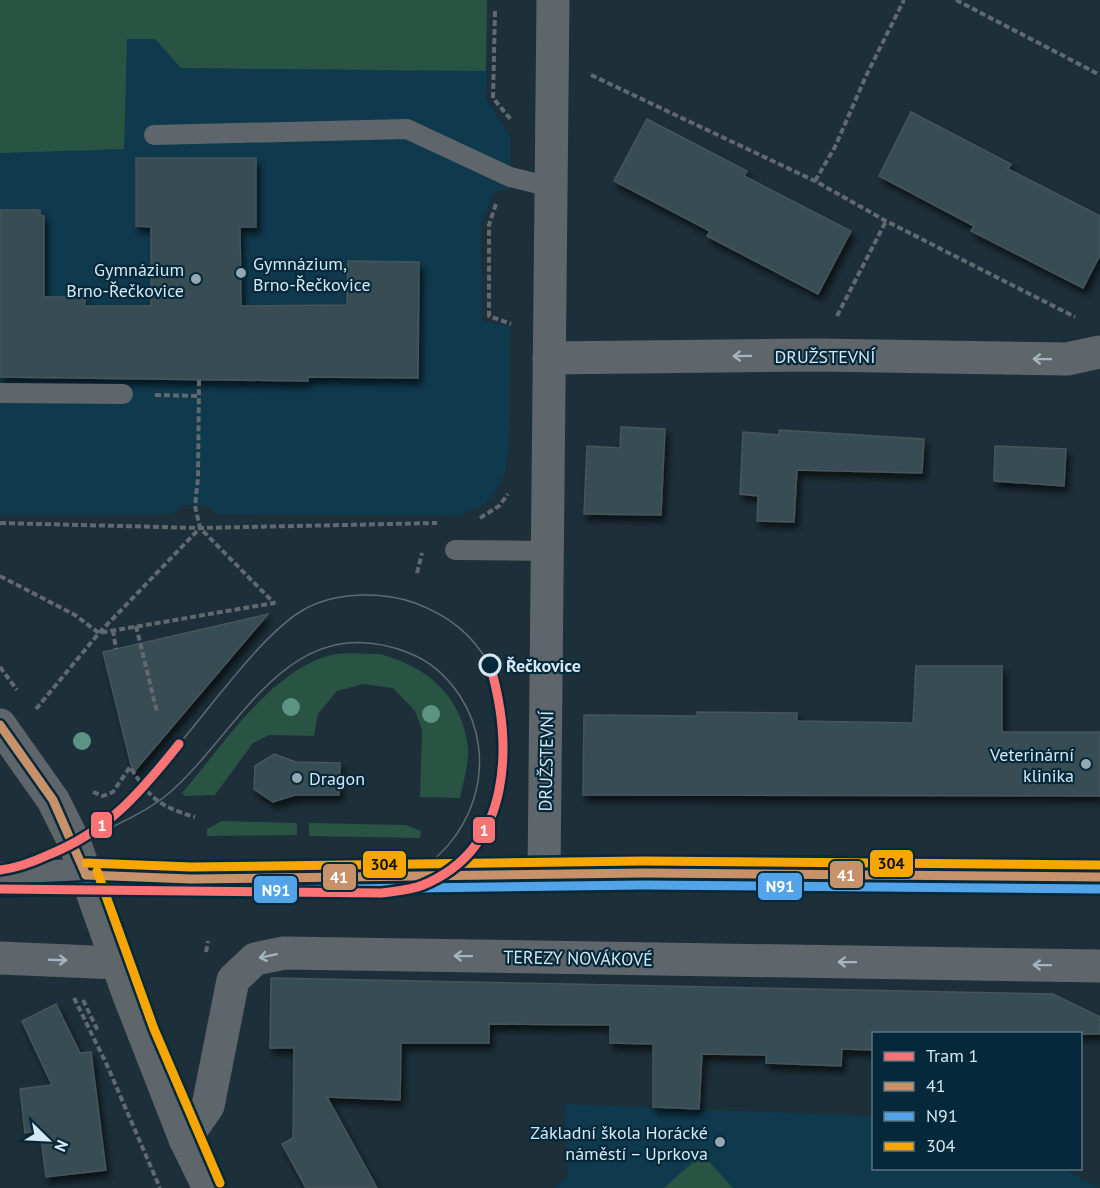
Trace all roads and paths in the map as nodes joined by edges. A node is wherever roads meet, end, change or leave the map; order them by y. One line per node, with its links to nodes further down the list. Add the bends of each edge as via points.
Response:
1 (553, 0): 9 (street, DRUŽSTEVNÍ)
2 (904, 0): 8 (path)
3 (957, 0): 6 (path)
4 (495, 11): 9 (path, via 493,98 522,134)
5 (586, 73): 8 (path)
6 (1100, 75)
7 (154, 135): 9 (lane, via 407,129 510,177)
8 (815, 181): 10 (path)
9 (536, 183): 12 (path, via 522,196 499,196 489,225 489,316); 15 (street, DRUŽSTEVNÍ)
10 (886, 221): 11 (path); 14 (path)
11 (1080, 320)
12 (520, 327)
13 (1100, 352): 14 (street, DRUŽSTEVNÍ, one-way to 14, via 1067,359)
14 (816, 355): 15 (street, DRUŽSTEVNÍ, one-way to 15)
15 (549, 358): 27 (street, DRUŽSTEVNÍ)
16 (199, 380): 20 (path)
17 (0, 393): 18 (lane)
18 (123, 394)
19 (148, 394): 20 (path)
20 (199, 396): 25 (path, via 195,506)
21 (512, 487): 22 (path, via 499,506)
22 (474, 521)
23 (0, 523): 25 (path)
24 (443, 523): 25 (path)
25 (200, 528): 31 (path, via 274,603); 33 (path)
26 (455, 550): 27 (lane)
27 (547, 551): 41 (street, DRUŽSTEVNÍ)
28 (422, 554): 29 (path)
29 (417, 573)
30 (0, 576): 33 (path, via 75,615)
31 (136, 626): 32 (path); 36 (path)
32 (113, 630): 33 (path); 34 (path)
33 (99, 633): 35 (path)
34 (116, 649)
35 (33, 712)
36 (157, 712)
37 (0, 725): 40 (street, via 53,800)
38 (90, 790): 39 (path, via 103,796 113,792 130,767 144,788 167,809)
39 (195, 817)
40 (87, 875): 41 (street, via 191,879); 43 (street); 45 (street)
41 (544, 875): 42 (street)
42 (1100, 877)
43 (0, 879)
44 (0, 957): 45 (street, one-way to 45)
45 (117, 963): 48 (street)
46 (1100, 966): 48 (street, TEREZY NOVÁKOVÉ, one-way to 48, via 284,953 255,959 233,980 208,1106)
47 (72, 994): 49 (path)
48 (185, 1139): 50 (street)
49 (160, 1188)
50 (209, 1188)

